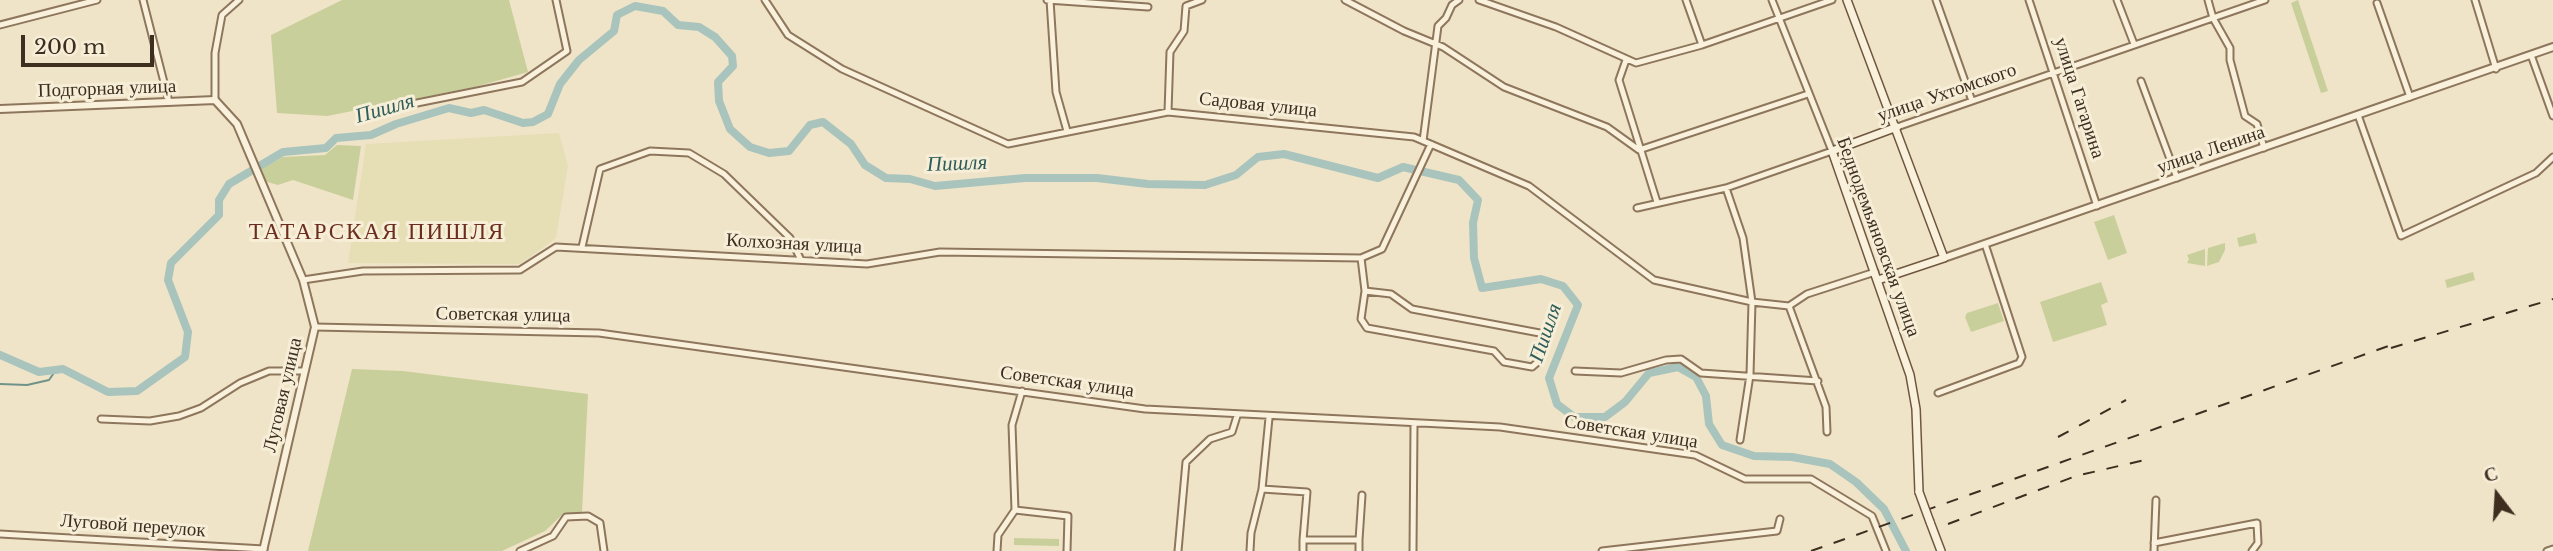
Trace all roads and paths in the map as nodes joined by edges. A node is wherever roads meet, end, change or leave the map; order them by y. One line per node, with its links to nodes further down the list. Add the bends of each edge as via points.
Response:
1 (97, 0): 25 (street)
2 (142, 0): 39 (street)
3 (239, 0): 37 (street, via 222,15 215,53)
4 (556, 0): 41 (street, via 567,51 522,82)
5 (765, 0): 46 (street, Садовая улица, via 788,35 842,69 1008,144)
6 (1049, 0): 22 (street); 46 (street, via 1056,92)
7 (1202, 0): 42 (street, via 1186,6 1184,31 1170,52)
8 (1345, 0): 26 (street)
9 (1459, 0): 26 (street, via 1438,26)
10 (1479, 0): 31 (street, via 1556,27)
11 (1686, 0): 28 (street)
12 (1772, 0): 24 (street, Беднодемьяновская улица)
13 (1832, 0): 24 (street)
14 (1847, 0): 45 (main road)
15 (1936, 0): 38 (street)
16 (2029, 0): 33 (street, улица Гагарина)
17 (2117, 0): 27 (street)
18 (2208, 0): 23 (street)
19 (2265, 0): 23 (street, улица Ухтомского)
20 (2475, 0): 32 (street)
21 (2376, 3): 36 (street)
22 (1148, 7)
23 (2213, 18): 27 (street, улица Ухтомского); 49 (street, via 2230,48 2245,116 2258,124)
24 (1780, 20): 28 (street); 35 (street, Беднодемьяновская улица)
25 (0, 26)
26 (1436, 43): 47 (street); 50 (street, via 1504,87 1607,127)
27 (2134, 44): 33 (street, улица Ухтомского)
28 (1702, 45): 31 (street, via 1636,63)
29 (2553, 47): 30 (street, улица Ленина)
30 (2531, 55): 32 (street, улица Ленина); 44 (street)
31 (1626, 60): 50 (street, via 1619,80)
32 (2496, 69): 36 (street, улица Ленина)
33 (2054, 72): 38 (street, улица Ухтомского); 56 (street, улица Гагарина)
34 (2141, 81): 53 (street)
35 (1808, 94): 50 (street); 51 (street, Беднодемьяновская улица)
36 (2410, 97): 43 (street, улица Ленина)
37 (215, 100): 39 (street, Подгорная улица); 64 (street, Луговая улица, via 237,124)
38 (1972, 100): 45 (street, улица Ухтомского)
39 (169, 102): 40 (street, Подгорная улица)
40 (0, 109)
41 (387, 109)
42 (1168, 112): 46 (street, Садовая улица); 47 (street, Садовая улица)
43 (2358, 115): 49 (street, улица Ленина); 52 (street, via 2401,236 2536,173)
44 (2553, 116)
45 (1897, 127): 51 (main road, улица Ухтомского); 61 (main road)
46 (1067, 131)
47 (1423, 141): 48 (street, Садовая улица)
48 (1431, 145): 60 (street, via 1382,249); 66 (street, Садовая улица, via 1529,186 1654,280)
49 (2264, 148): 53 (street, улица Ленина)
50 (1641, 149): 55 (street)
51 (1832, 151): 54 (street, улица Ухтомского); 63 (main road, Беднодемьяновская улица)
52 (2553, 157)
53 (2177, 178): 56 (street, улица Ленина)
54 (1726, 188): 55 (street, улица Ухтомского); 66 (street, via 1743,238)
55 (1657, 202): 57 (street, улица Ухтомского)
56 (2097, 206): 58 (street, улица Ленина)
57 (1637, 208)
58 (1984, 244): 61 (street, улица Ленина); 74 (street, via 2022,357 2018,363)
59 (582, 247): 62 (street, Колхозная улица); 62 (street, via 600,169 650,151 689,153 724,174 790,238); 64 (street, Колхозная улица, via 556,247 520,270 363,271)
60 (1361, 258): 62 (street, Колхозная улица, via 940,252 867,264); 65 (street)
61 (1944, 258): 63 (main road, улица Ленина)
62 (801, 260)
63 (1876, 276): 67 (street, улица Ленина, via 1807,294); 103 (main road, Беднодемьяновская улица, bridge, via 1913,388 1919,492)
64 (303, 280): 68 (street, Луговая улица)
65 (1365, 290): 65 (street, via 1391,294 1412,309 1545,334 1539,361 1532,367 1504,362 1494,351 1367,328 1361,319)
66 (1752, 302): 67 (street); 71 (street)
67 (1789, 306): 72 (street)
68 (315, 327): 69 (street, Луговая улица); 73 (street, Советская улица, via 598,334)
69 (304, 371): 77 (street, via 270,371 179,415 150,421); 91 (street, Луговая улица)
70 (1575, 371): 71 (street, via 1621,373 1681,359 1701,373)
71 (1750, 375): 72 (street); 80 (street)
72 (1818, 381): 79 (street)
73 (1022, 391): 75 (street, Советская улица, via 1145,409); 84 (street, via 1012,425)
74 (1938, 393)
75 (1237, 416): 76 (street, Советская улица); 96 (street, via 1232,432 1210,439 1186,462)
76 (1269, 418): 78 (street, Советская улица); 81 (street)
77 (101, 419)
78 (1414, 425): 100 (street); 102 (street, Советская улица, via 1513,429 1695,455 1745,479 1811,479 1872,516)
79 (1827, 432)
80 (1740, 440)
81 (1262, 489): 87 (street, via 1307,492); 97 (street)
82 (1362, 495): 88 (street)
83 (2156, 500): 89 (street)
84 (1015, 510): 94 (street, via 998,536); 95 (street, via 1068,516)
85 (1780, 519): 101 (street, via 1776,531)
86 (0, 534): 91 (street, Луговой переулок)
87 (1303, 540): 88 (street); 98 (street)
88 (1359, 540): 99 (street)
89 (2154, 543): 104 (street); 105 (street, via 2257,523 2259,543)
90 (2553, 549): 106 (street)
91 (263, 550)
92 (520, 551): 93 (street, via 553,536 566,517 588,516 600,523)
93 (604, 551)
94 (997, 551)
95 (1067, 551)
96 (1178, 551)
97 (1250, 551)
98 (1303, 551)
99 (1359, 551)
100 (1413, 551)
101 (1602, 551)
102 (1886, 551)
103 (1941, 551)
104 (2154, 551)
105 (2252, 551)
106 (2547, 551)

